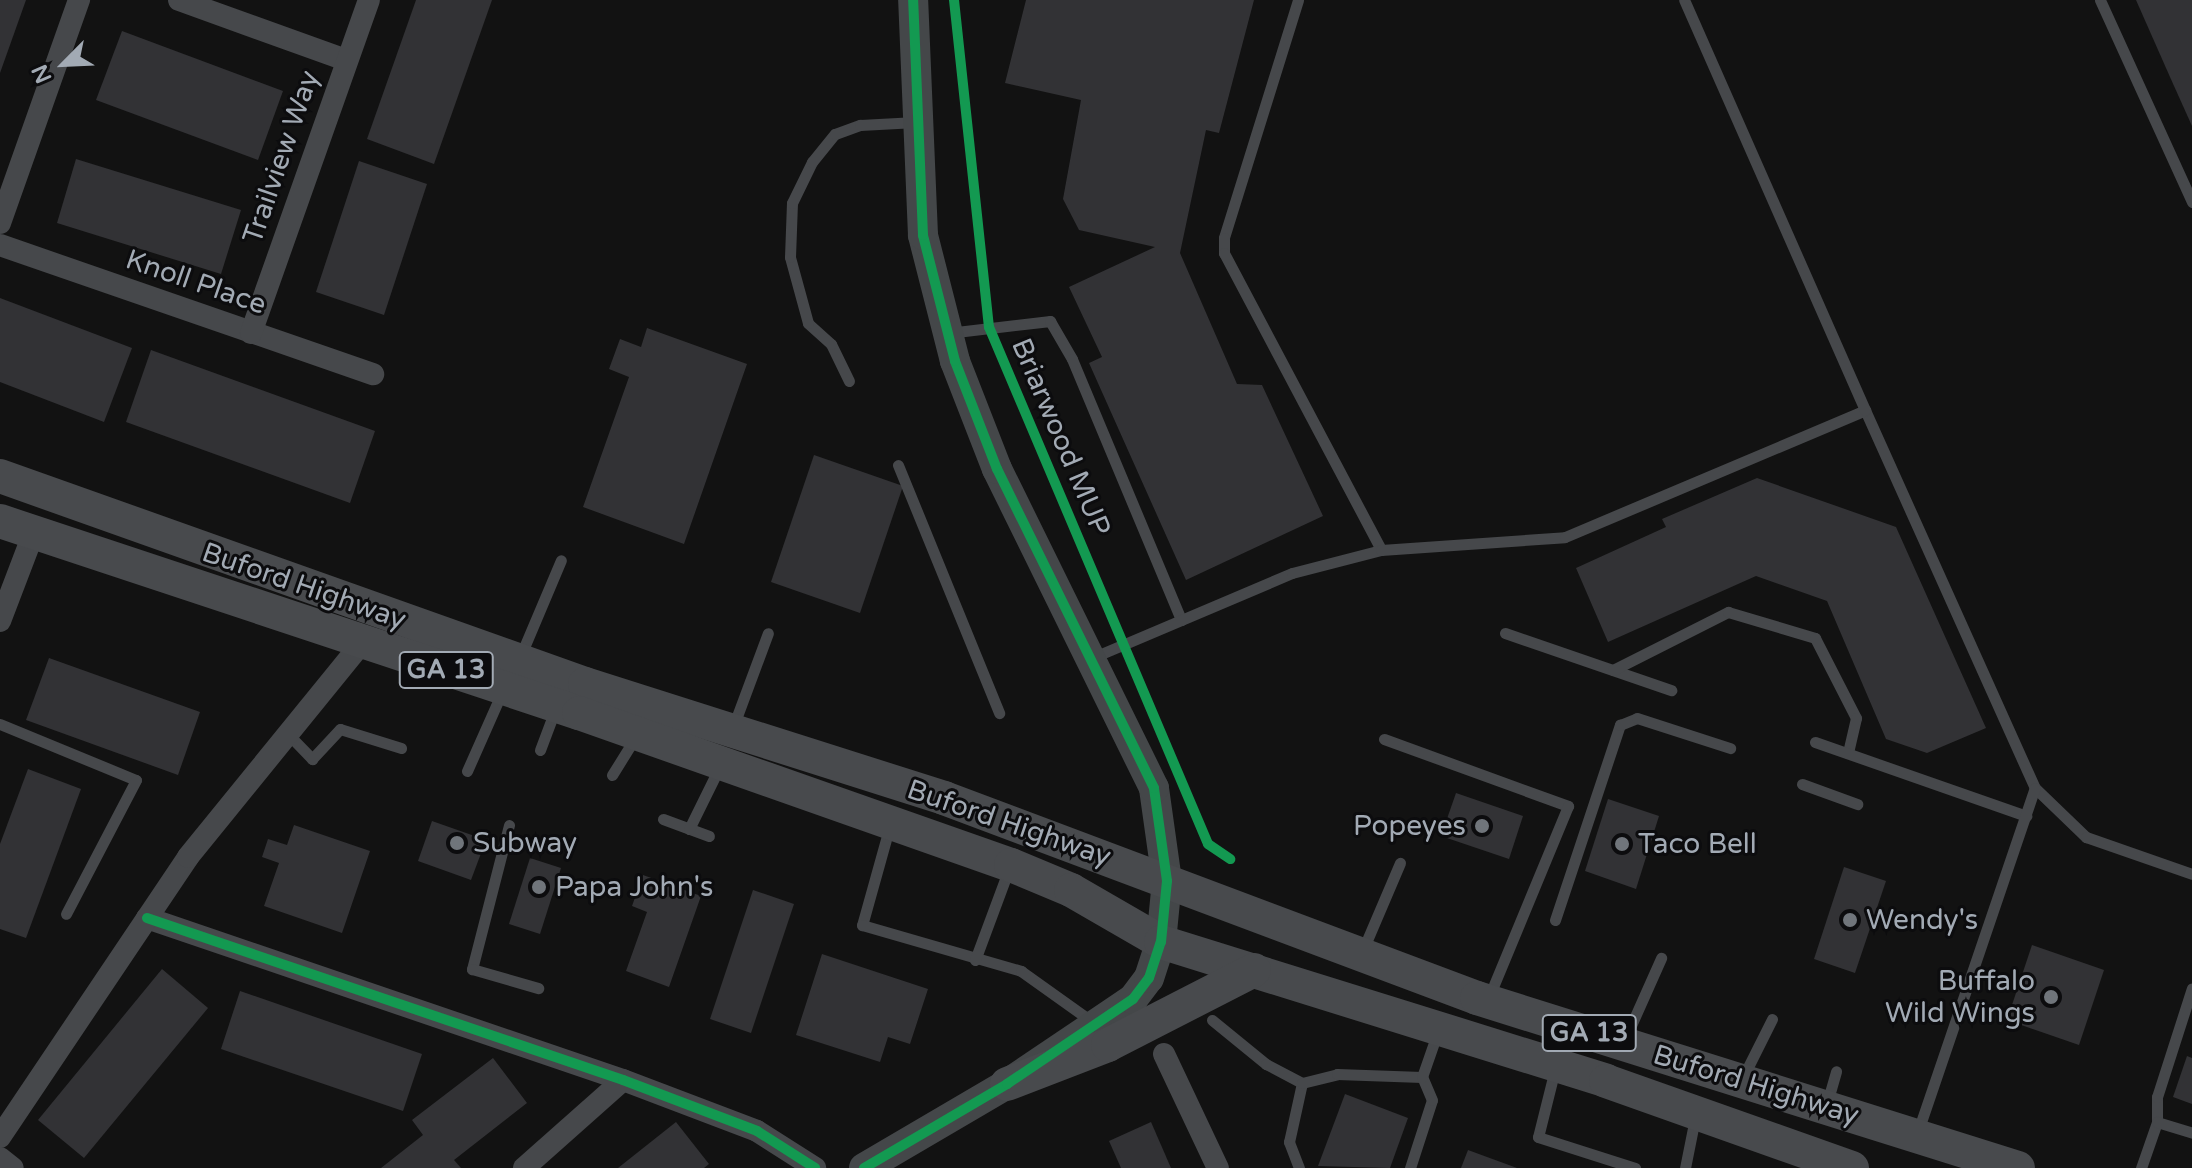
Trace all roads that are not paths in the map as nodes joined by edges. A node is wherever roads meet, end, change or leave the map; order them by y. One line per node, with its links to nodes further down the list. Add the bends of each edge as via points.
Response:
1 (79, 0): 11 (street)
2 (179, 0): 8 (street)
3 (369, 0): 8 (street, Trailview Way)
4 (913, 0): 9 (street)
5 (1298, 0): 22 (lane, via 1224,238 1224,253)
6 (1684, 0): 17 (lane)
7 (2100, 0): 10 (lane)
8 (346, 60): 13 (street, Trailview Way)
9 (916, 122): 14 (street, via 923,235); 16 (lane, via 860,125 835,134 812,162 792,203 790,257 808,323 831,344)
10 (2192, 202)
11 (0, 223)
12 (0, 245): 13 (street, Knoll Place)
13 (251, 333): 15 (street, Knoll Place)
14 (948, 333): 25 (lane, via 1050,321 1072,359); 29 (street, via 997,469)
15 (373, 374)
16 (849, 381)
17 (1865, 410): 22 (lane, via 1565,537); 49 (lane)
18 (898, 465): 34 (lane)
19 (0, 476): 31 (main road, Buford Highway / GA 13)
20 (0, 521): 21 (main road, Buford Highway / GA 13)
21 (34, 532): 24 (street); 28 (main road, Buford Highway / GA 13)
22 (1381, 550): 25 (lane, via 1292,573)
23 (561, 560): 31 (lane)
24 (0, 619)
25 (1181, 620): 29 (lane)
26 (768, 633): 36 (lane)
27 (1505, 633): 30 (lane)
28 (361, 644): 31 (main road, Buford Highway / GA 13); 37 (street)
29 (1094, 657): 60 (street, via 1154,788)
30 (1613, 670): 32 (lane); 44 (lane, via 1728,612 1815,638 1856,718)
31 (511, 674): 33 (main road, Buford Highway / GA 13); 36 (main road, Buford Highway / GA 13); 46 (lane)
32 (1671, 690)
33 (556, 706): 38 (main road, Buford Highway / GA 13); 43 (lane)
34 (999, 713)
35 (0, 724): 61 (lane, via 136,780)
36 (732, 731): 60 (main road, Buford Highway / GA 13, via 944,798)
37 (286, 732): 41 (lane, via 312,759 340,729); 62 (street)
38 (636, 735): 45 (main road, Buford Highway / GA 13); 47 (lane)
39 (1384, 739): 71 (lane, via 1568,806)
40 (1815, 742): 44 (lane)
41 (401, 748)
42 (1730, 748): 63 (lane, via 1651,721 1620,725)
43 (540, 750)
44 (1848, 753): 51 (lane)
45 (720, 766): 54 (main road, Buford Highway / GA 13); 55 (lane)
46 (467, 771)
47 (612, 775)
48 (1802, 784): 50 (lane)
49 (2035, 788): 51 (lane); 59 (lane, via 2086,837)
50 (1857, 804)
51 (2026, 816): 89 (lane)
52 (663, 819): 55 (lane)
53 (509, 825): 69 (lane, via 472,969)
54 (890, 825): 58 (main road, Buford Highway / GA 13); 67 (lane, via 862,925)
55 (689, 829): 56 (lane)
56 (709, 836)
57 (1400, 863): 65 (lane)
58 (1011, 865): 64 (main road, Buford Highway / GA 13, via 1071,890); 67 (lane)
59 (2192, 874)
60 (1167, 881): 64 (street); 65 (main road, Buford Highway / GA 13)
61 (66, 914)
62 (147, 918): 81 (street); 90 (street)
63 (1555, 920)
64 (1161, 942): 68 (main road, Buford Highway / GA 13); 74 (street, via 1149,978)
65 (1360, 957): 71 (main road, Buford Highway / GA 13)
66 (1661, 958): 76 (lane)
67 (975, 960): 74 (lane, via 1021,971)
68 (1254, 970): 75 (main road, Buford Highway / GA 13); 84 (main road, via 1108,1045)
69 (538, 988)
70 (2192, 988): 87 (lane, via 2157,1097)
71 (1488, 1001): 76 (main road, Buford Highway / GA 13)
72 (1772, 1019): 82 (lane)
73 (1212, 1020): 83 (lane, via 1266,1064)
74 (1097, 1026): 84 (street)
75 (1439, 1029): 78 (main road, Buford Highway / GA 13); 80 (lane)
76 (1623, 1044): 82 (main road, Buford Highway / GA 13)
77 (1164, 1054): 97 (street)
78 (1556, 1065): 86 (main road, Buford Highway / GA 13); 100 (lane, via 1538,1137)
79 (1836, 1071): 85 (lane)
80 (1422, 1077): 83 (lane, via 1337,1074); 99 (lane, via 1432,1100)
81 (623, 1080): 94 (street); 95 (street, via 757,1131)
82 (1741, 1081): 85 (main road, Buford Highway / GA 13)
83 (1302, 1083): 98 (lane, via 1289,1142)
84 (1007, 1084): 96 (street)
85 (1826, 1107): 89 (main road, Buford Highway / GA 13)
86 (1695, 1113): 92 (main road, Buford Highway / GA 13); 101 (lane)
87 (2157, 1122): 88 (lane); 103 (lane)
88 (2192, 1133)
89 (1916, 1135): 102 (main road, Buford Highway / GA 13)
90 (0, 1137)
91 (0, 1158): 93 (street)
92 (1841, 1166)
93 (13, 1168)
94 (524, 1168)
95 (815, 1168)
96 (864, 1168)
97 (1218, 1168)
98 (1299, 1168)
99 (1410, 1168)
100 (1635, 1168)
101 (1685, 1168)
102 (2018, 1168)
103 (2141, 1168)

